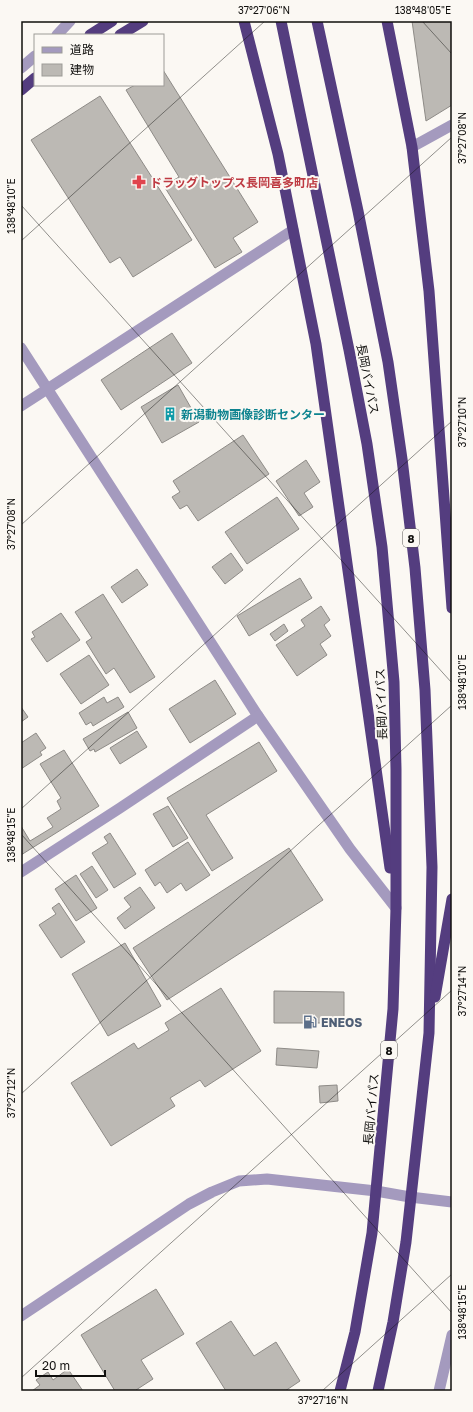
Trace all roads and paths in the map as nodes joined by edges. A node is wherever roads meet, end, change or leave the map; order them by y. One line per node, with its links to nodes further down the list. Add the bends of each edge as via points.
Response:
1 (70, 21): 8 (street)
2 (112, 21): 9 (highway)
3 (143, 21): 10 (highway)
4 (244, 21): 19 (highway, via 278,154)
5 (282, 21): 27 (highway, 長岡バイパス / 8, via 367,444 382,547 394,682)
6 (317, 21): 28 (highway, 長岡バイパス / 8, via 388,362 402,459 425,690 432,867)
7 (387, 21): 18 (highway)
8 (58, 34)
9 (92, 34)
10 (122, 34)
11 (34, 57): 12 (street)
12 (21, 68)
13 (34, 79): 15 (highway)
14 (34, 86): 16 (highway)
15 (21, 90)
16 (21, 94)
17 (452, 125): 18 (street)
18 (412, 147): 23 (highway, via 430,291)
19 (293, 230): 21 (street); 27 (highway, via 316,344)
20 (21, 348): 21 (street)
21 (47, 388): 22 (street); 24 (street)
22 (21, 406)
23 (452, 608)
24 (258, 716): 25 (street); 27 (street, via 350,849)
25 (21, 872)
26 (452, 899): 28 (highway)
27 (396, 908): 29 (highway, 長岡バイパス / 8, via 392,1008)
28 (429, 1033): 30 (highway, 長岡バイパス / 8)
29 (376, 1191): 30 (street); 32 (street, via 267,1179 239,1181 189,1204); 34 (highway, 長岡バイパス / 8, via 372,1233 355,1332)
30 (410, 1196): 31 (street); 35 (highway, 長岡バイパス / 8, via 406,1242 393,1322)
31 (452, 1202)
32 (21, 1316)
33 (452, 1335): 36 (street)
34 (340, 1391)
35 (378, 1391)
36 (439, 1391)

